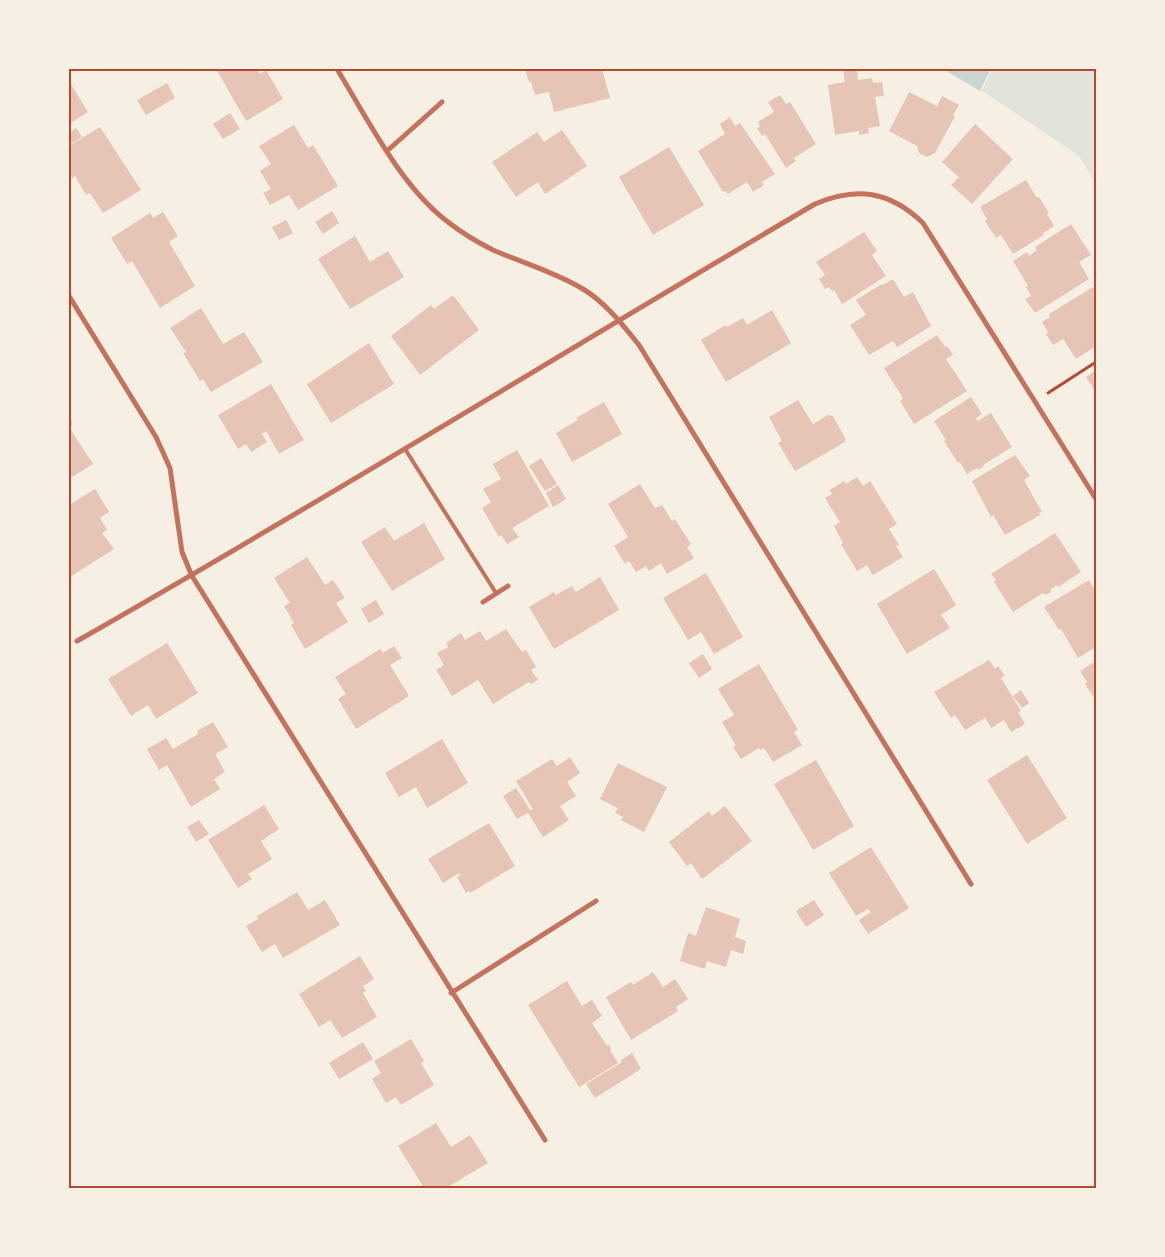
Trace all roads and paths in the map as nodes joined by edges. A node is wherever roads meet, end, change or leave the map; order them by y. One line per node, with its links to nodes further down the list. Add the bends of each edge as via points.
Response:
1 (337, 69): 3 (street)
2 (442, 102): 3 (street)
3 (387, 151): 5 (street, via 410,184 446,221 492,249 562,277 585,290)
4 (69, 296): 10 (street, via 156,437 170,468 182,552)
5 (618, 319): 7 (street, via 815,204 842,194 872,194 899,204 923,223); 8 (street); 15 (street, via 640,346)
6 (1096, 362): 7 (path)
7 (1036, 401): 9 (street)
8 (405, 449): 10 (street); 12 (lane)
9 (1096, 499)
10 (192, 576): 14 (street); 17 (street)
11 (508, 586): 12 (street)
12 (496, 594): 13 (street)
13 (483, 602)
14 (77, 641)
15 (971, 884)
16 (596, 901): 17 (street)
17 (451, 993): 18 (street)
18 (545, 1140)

